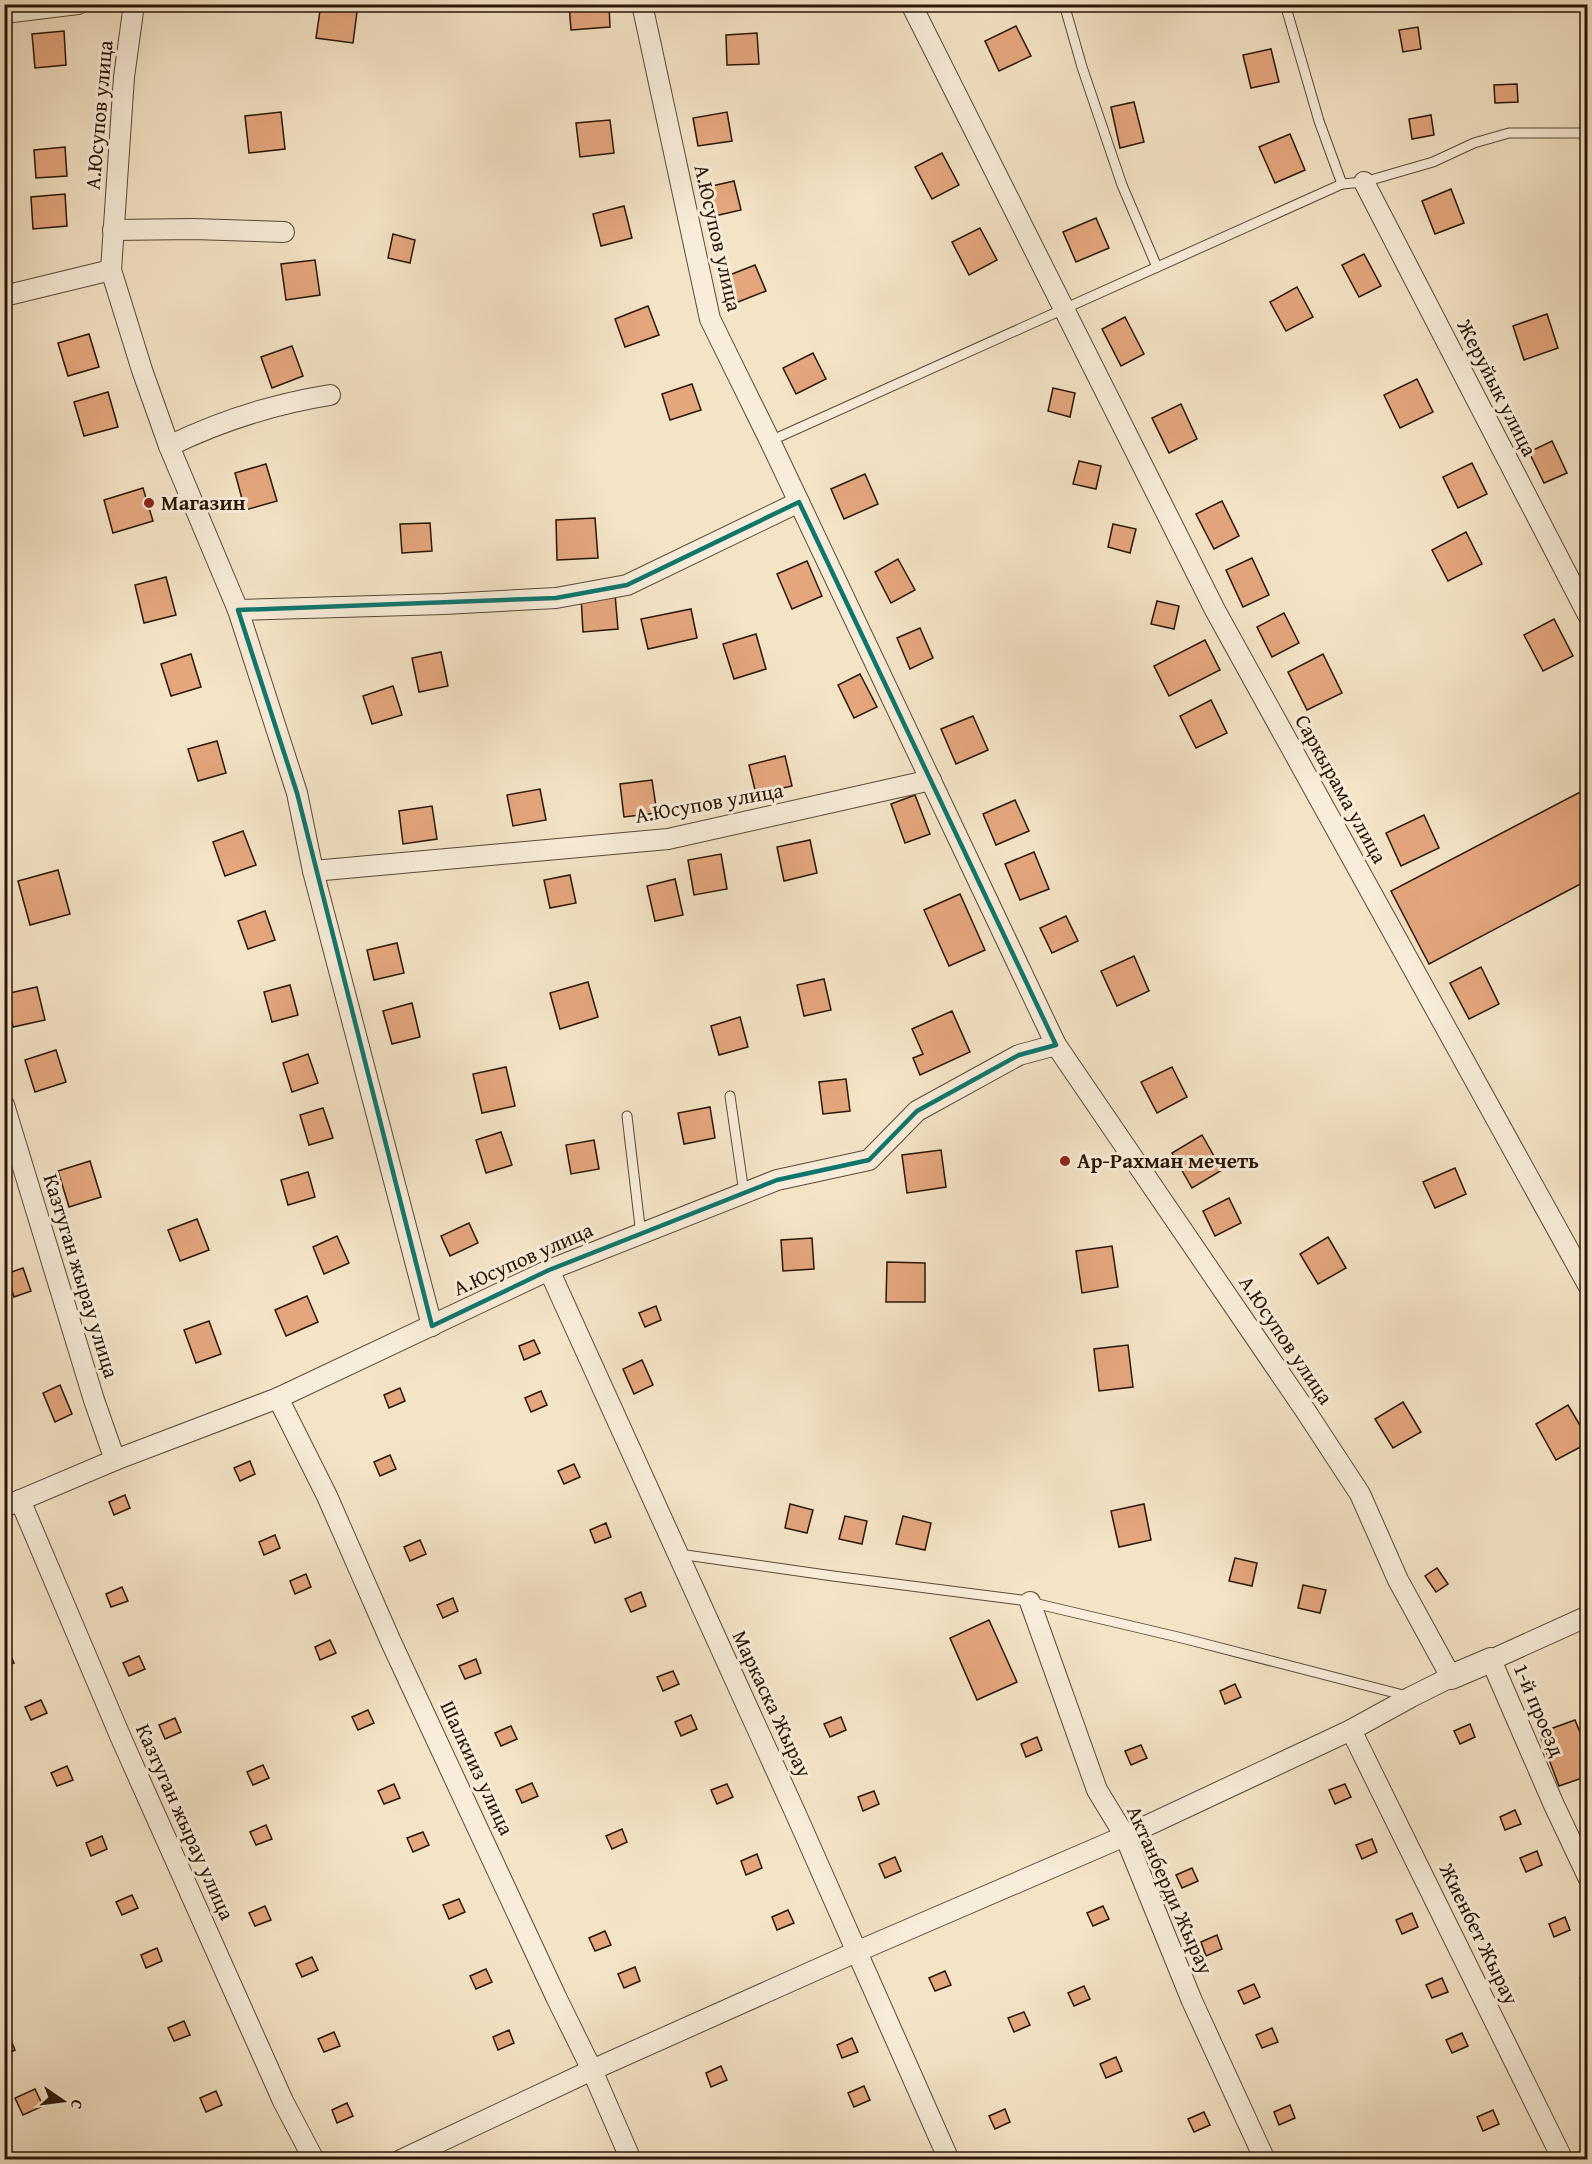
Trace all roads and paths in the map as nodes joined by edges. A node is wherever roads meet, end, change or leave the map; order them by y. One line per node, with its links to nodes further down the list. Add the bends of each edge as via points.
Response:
1 (78, 4): 7 (street)
2 (134, 4): 11 (street, А.Юсупов улица, via 124,77)
3 (642, 4): 18 (street, А.Юсупов улица, via 710,319)
4 (911, 4): 16 (street)
5 (1064, 4): 13 (lane, via 1122,185)
6 (1285, 4): 10 (lane)
7 (4, 13)
8 (1587, 134): 9 (lane, via 1509,133 1474,143 1433,162)
9 (1364, 182): 10 (lane); 22 (street, Жеруйык улица)
10 (1342, 184): 13 (lane)
11 (113, 230): 12 (street); 14 (street, А.Юсупов улица)
12 (284, 232)
13 (1157, 267): 16 (lane)
14 (111, 270): 15 (street); 19 (street, А.Юсупов улица)
15 (4, 296)
16 (1063, 309): 18 (lane); 32 (street, Саркырама улица, via 1215,610)
17 (330, 395): 19 (street, via 296,400 231,419)
18 (770, 441): 20 (street, А.Юсупов улица)
19 (169, 446): 21 (street, А.Юсупов улица)
20 (800, 502): 21 (street, via 627,585 556,598); 23 (street, А.Юсупов улица)
21 (238, 610): 24 (street, А.Юсупов улица, via 297,794)
22 (1587, 615)
23 (931, 780): 24 (street, А.Юсупов улица, via 668,839); 25 (street, А.Юсупов улица)
24 (314, 870): 33 (street, А.Юсупов улица)
25 (1056, 1045): 29 (street, А.Юсупов улица, via 1018,1055 917,1111 869,1160 777,1180); 41 (street, А.Юсупов улица, via 1360,1494 1398,1580)
26 (730, 1096): 29 (lane)
27 (4, 1105): 35 (street, Казтуган жырау улица, via 94,1401)
28 (627, 1116): 30 (lane)
29 (744, 1193): 30 (street, А.Юсупов улица)
30 (640, 1235): 31 (street, А.Юсупов улица)
31 (549, 1270): 33 (street, А.Юсупов улица); 37 (street, Маркаска Жырау)
32 (1587, 1286)
33 (432, 1326): 34 (street)
34 (278, 1398): 35 (street); 47 (street, Шалкииз улица)
35 (116, 1460): 36 (street)
36 (12, 1504): 48 (street, Казтуган жырау улица, via 278,2091)
37 (677, 1553): 38 (lane); 46 (street, Маркаска Жырау)
38 (1030, 1602): 42 (lane); 44 (street, Актанберди Жырау, via 1097,1790)
39 (1587, 1616): 40 (street)
40 (1491, 1660): 41 (street); 45 (street, 1-й проезд)
41 (1451, 1677): 42 (street)
42 (1411, 1697): 43 (street)
43 (1351, 1730): 44 (street); 53 (street, Жиенбет Жырау)
44 (1125, 1836): 46 (street); 52 (street, Актанберди Жырау, via 1192,2001)
45 (1587, 1877)
46 (856, 1952): 47 (street); 51 (street, Маркаска Жырау)
47 (592, 2070): 49 (street); 50 (street, Шалкииз улица)
48 (314, 2160)
49 (401, 2160)
50 (632, 2160)
51 (949, 2160)
52 (1265, 2160)
53 (1563, 2160)

